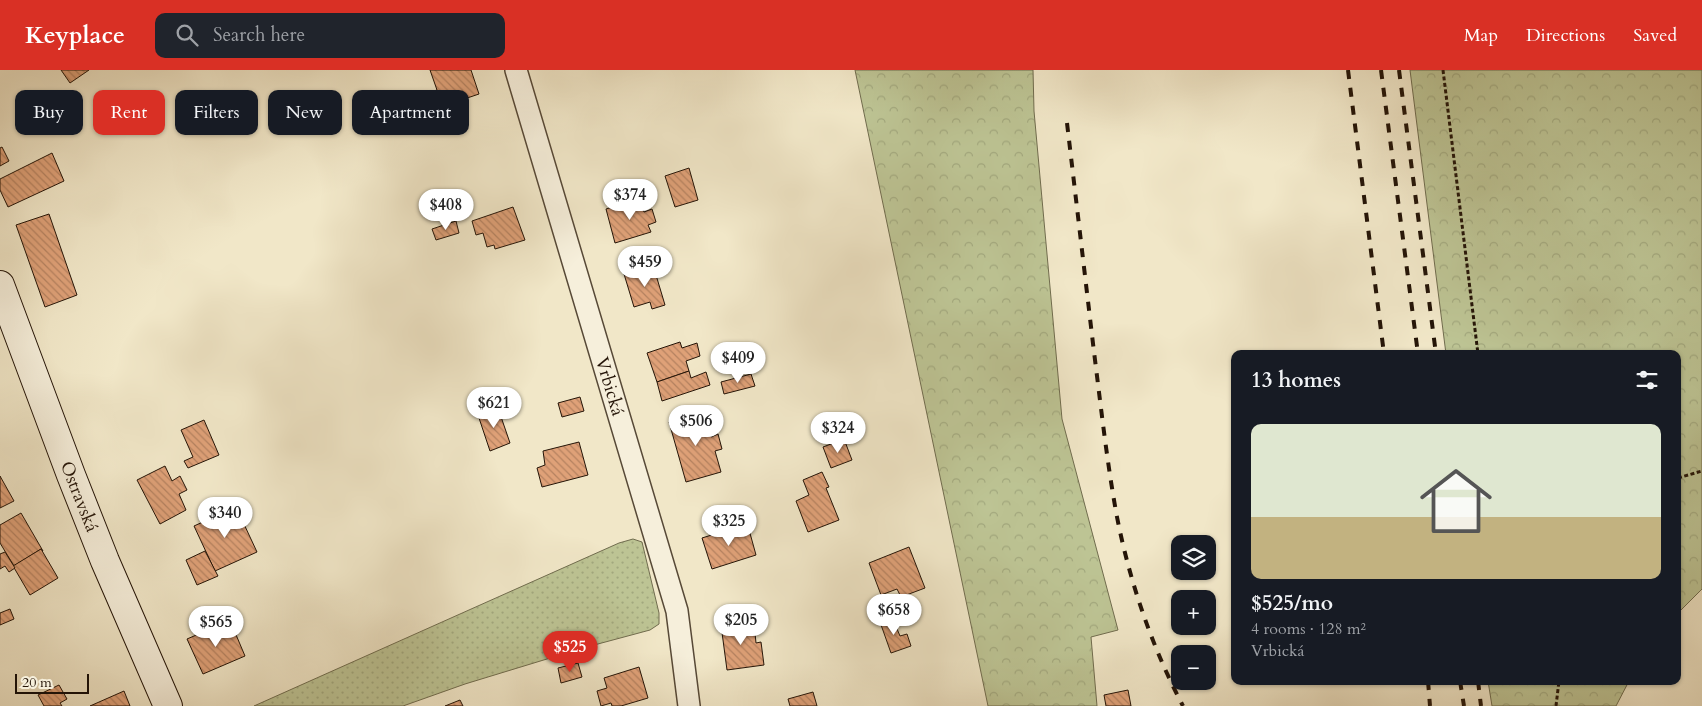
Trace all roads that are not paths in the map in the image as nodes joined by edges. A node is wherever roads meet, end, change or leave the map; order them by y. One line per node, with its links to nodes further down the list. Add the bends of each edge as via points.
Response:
1 (516, 70): 4 (street, Vrbická, via 677,611)
2 (0, 285): 3 (main road, Ostravská, via 98,544)
3 (168, 706)
4 (689, 706)

